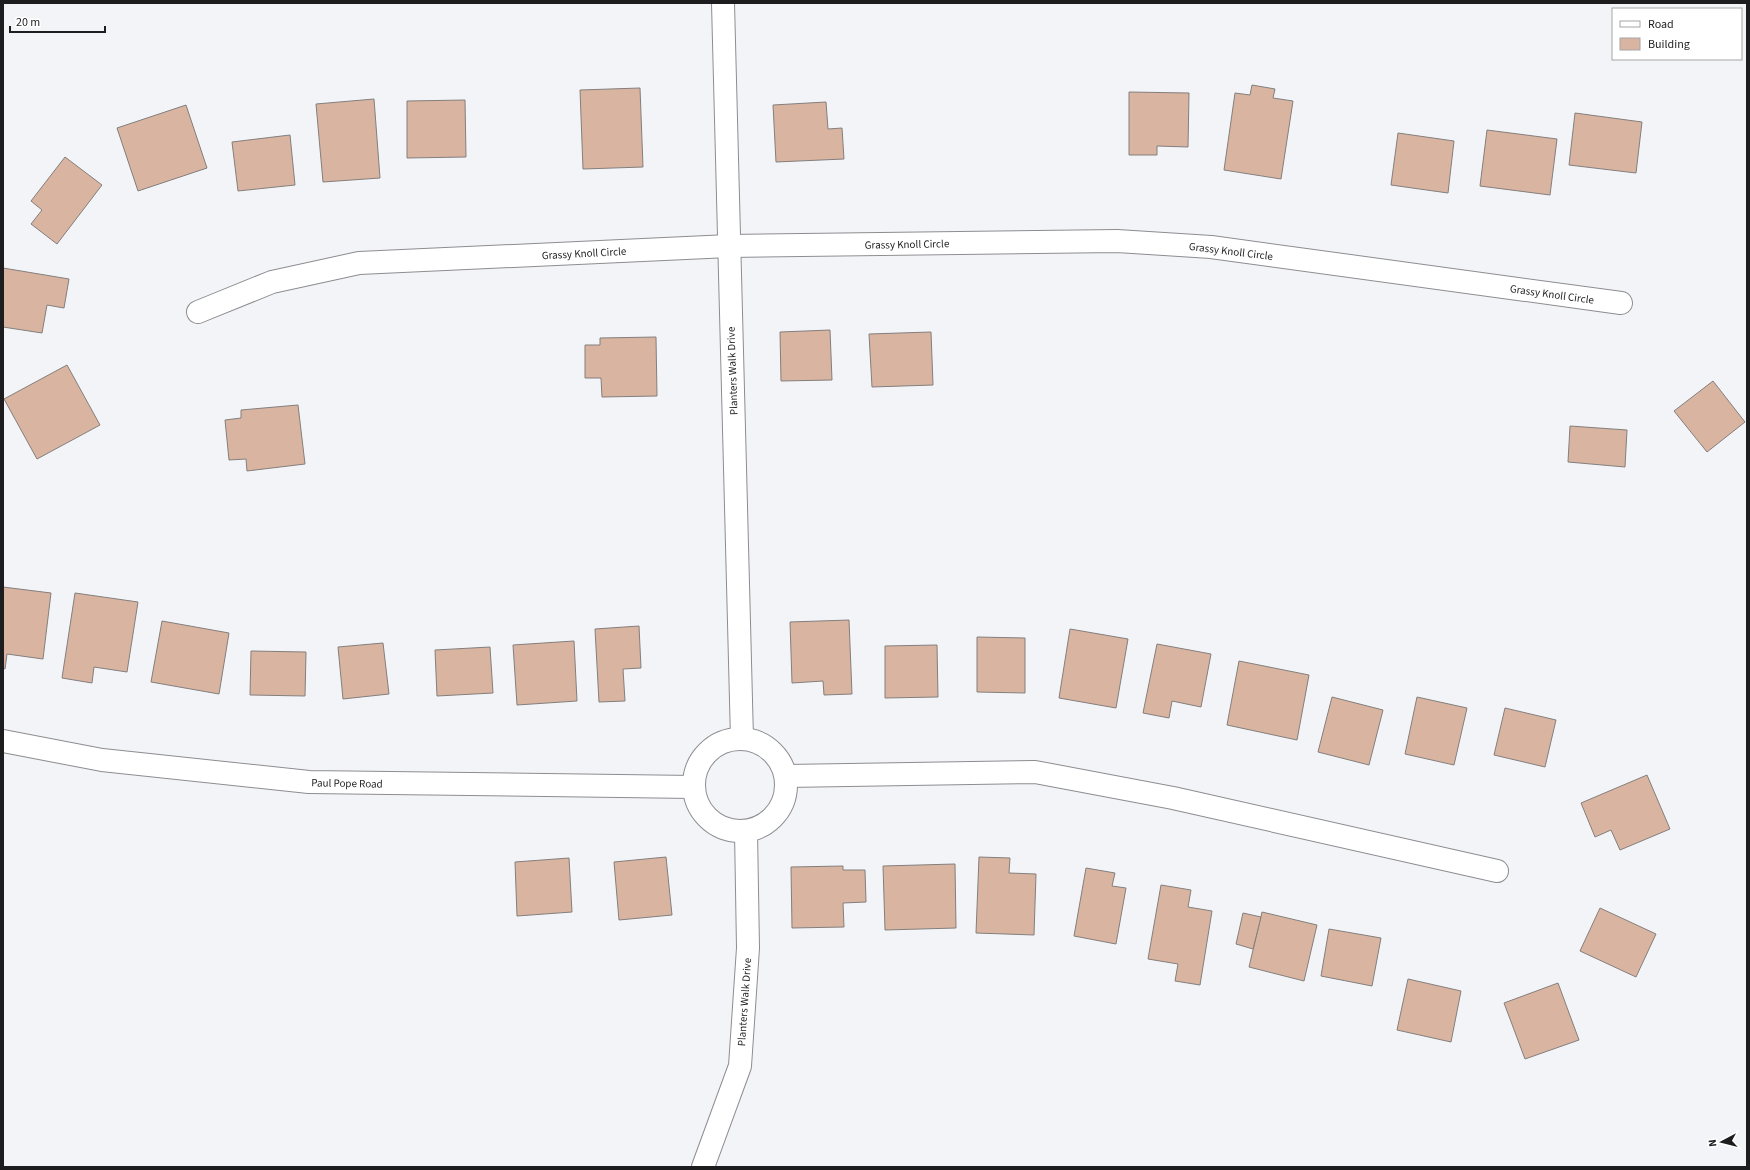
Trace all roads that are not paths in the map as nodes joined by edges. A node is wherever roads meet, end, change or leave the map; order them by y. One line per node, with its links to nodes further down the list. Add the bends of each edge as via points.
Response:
1 (723, 3): 2 (street, Planters Walk Drive)
2 (729, 246): 3 (street, Grassy Knoll Circle, via 1117,241 1203,246); 4 (street, Grassy Knoll Circle, via 359,263 272,282); 5 (street, Planters Walk Drive)
3 (1621, 303)
4 (198, 312)
5 (742, 739): 7 (street, via 758,742 770,750 780,762); 8 (street, via 727,740 714,747 703,758 696,772)
6 (3, 742): 8 (street, Paul Pope Road, via 102,760 309,782)
7 (786, 776): 9 (street, via 786,792 782,806 760,827); 10 (street, via 1035,772 1173,798)
8 (694, 787): 9 (street, via 705,815 717,825 730,830)
9 (746, 831): 11 (street, Planters Walk Drive, via 748,948 740,1066)
10 (1497, 871)
11 (703, 1167)

